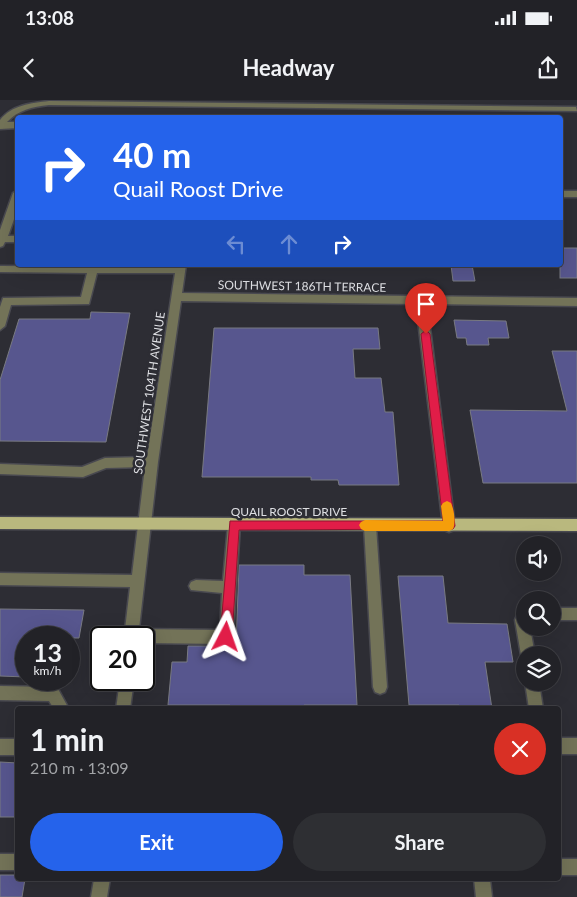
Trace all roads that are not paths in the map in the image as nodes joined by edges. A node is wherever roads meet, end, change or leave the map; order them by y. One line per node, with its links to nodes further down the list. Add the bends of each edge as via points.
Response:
1 (49, 101): 2 (street); 4 (street)
2 (203, 105): 3 (street)
3 (575, 106)
4 (3, 116): 5 (street)
5 (0, 126): 6 (street)
6 (15, 126)
7 (563, 194): 8 (street)
8 (577, 194)
9 (15, 201): 11 (street)
10 (15, 239): 11 (street)
11 (1, 241)
12 (180, 267): 13 (street); 16 (street, SOUTHWEST 104TH AVENUE)
13 (131, 268): 15 (street)
14 (0, 269): 15 (street)
15 (93, 270): 19 (street, via 85,301 7,301)
16 (177, 296): 17 (street, SOUTHWEST 186TH TERRACE); 20 (street, SOUTHWEST 104TH AVENUE)
17 (421, 300): 18 (street, SOUTHWEST 186TH TERRACE); 27 (street)
18 (577, 302)
19 (0, 326)
20 (152, 462): 21 (street, via 105,463 83,472); 23 (street, SOUTHWEST 104TH AVENUE)
21 (0, 469)
22 (0, 523): 23 (main road, QUAIL ROOST DRIVE)
23 (145, 524): 24 (main road, QUAIL ROOST DRIVE); 29 (street, SOUTHWEST 104TH AVENUE)
24 (234, 525): 26 (main road, QUAIL ROOST DRIVE); 31 (street)
25 (577, 525): 27 (main road, QUAIL ROOST DRIVE)
26 (370, 526): 27 (main road, QUAIL ROOST DRIVE); 36 (street)
27 (449, 526)
28 (0, 579): 29 (street)
29 (138, 582): 34 (street, SOUTHWEST 104TH AVENUE)
30 (196, 586): 31 (street)
31 (229, 587): 35 (street, via 226,637)
32 (561, 614): 33 (street)
33 (577, 614)
34 (132, 626)
35 (155, 637)
36 (380, 687)
37 (125, 691): 41 (street)
38 (533, 691): 42 (street)
39 (0, 693): 40 (street, via 54,694)
40 (60, 706)
41 (123, 706)
42 (536, 706)
43 (561, 746): 44 (street)
44 (577, 746)
45 (0, 747): 46 (street)
46 (15, 747)
47 (0, 862): 48 (street)
48 (15, 862)
49 (561, 867): 50 (street)
50 (577, 867)
51 (102, 881): 53 (street)
52 (482, 881): 54 (street)
53 (99, 897)
54 (484, 897)

